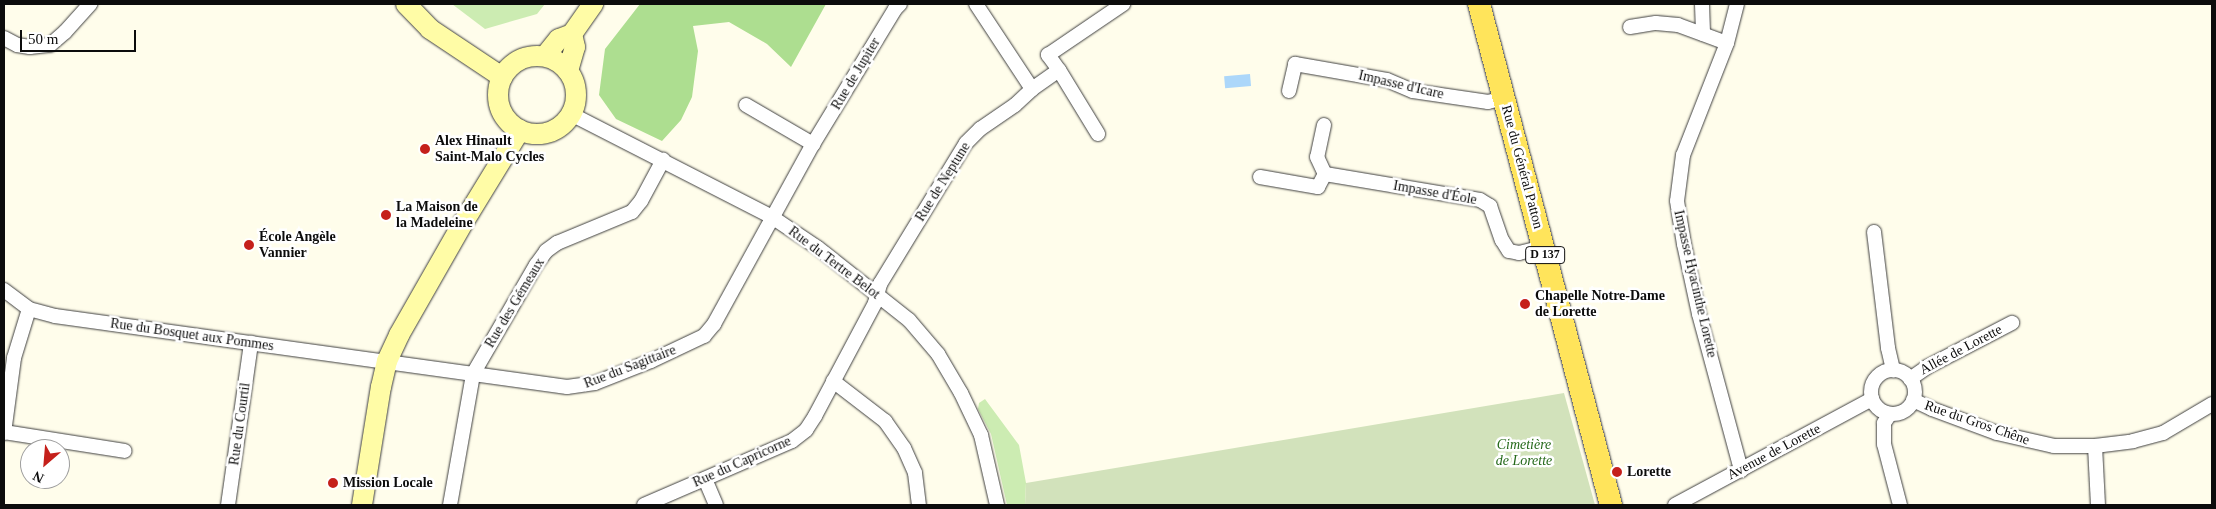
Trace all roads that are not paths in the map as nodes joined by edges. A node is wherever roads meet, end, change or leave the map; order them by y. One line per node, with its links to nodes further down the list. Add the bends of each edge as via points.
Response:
1 (90, 4): 13 (street, via 50,45 30,47)
2 (406, 4): 18 (street, via 438,35)
3 (593, 4): 11 (street)
4 (900, 4): 27 (street, Rue de Jupiter)
5 (976, 4): 19 (street)
6 (1123, 4): 16 (street, via 1048,55)
7 (1479, 4): 21 (main road, Rue du Général Patton / D 137)
8 (1702, 4): 12 (street)
9 (1737, 4): 14 (street, Impasse Hyacinthe Lorette)
10 (1630, 27): 12 (street, via 1656,23 1678,25)
11 (572, 34): 15 (street, via 559,39); 17 (street, via 575,47)
12 (1703, 34): 14 (street)
13 (4, 38)
14 (1726, 43): 51 (street, Impasse Hyacinthe Lorette, via 1683,155 1677,202 1699,314)
15 (545, 56): 17 (street); 18 (street, via 532,55 520,59)
16 (1058, 70): 19 (street, Rue de Neptune); 26 (street)
17 (568, 71): 23 (street, via 576,92)
18 (502, 76): 25 (street, via 498,101 502,113)
19 (1032, 89): 35 (street, Rue de Neptune, via 966,143)
20 (1289, 91): 21 (street, Impasse d'Icare, via 1295,64 1387,80 1413,91 1488,102)
21 (1504, 98): 33 (main road, Rue du Général Patton / D 137)
22 (746, 105): 27 (street)
23 (571, 114): 25 (street, via 554,130 543,134); 28 (street, Rue du Tertre Belot)
24 (1324, 125): 29 (street, via 1316,158)
25 (520, 130): 39 (street, via 453,241)
26 (1098, 134)
27 (813, 144): 31 (street, Rue de Jupiter)
28 (663, 160): 31 (street, Rue du Tertre Belot); 41 (street, Rue des Gémeaux, via 641,202 632,212 557,243 546,251)
29 (1325, 174): 30 (street, via 1318,187); 33 (street, Impasse d'Éole, via 1480,200 1490,206 1509,250 1519,254)
30 (1260, 177)
31 (772, 217): 35 (street, Rue du Tertre Belot); 41 (street, Rue du Sagittaire, via 714,324 704,336 691,343 582,386 567,387)
32 (1874, 232): 40 (street)
33 (1543, 247): 60 (main road, Rue du Général Patton / D 137)
34 (4, 290): 36 (street, Rue du Bosquet aux Pommes)
35 (877, 294): 43 (street, Rue du Capricorne); 59 (street, Rue du Tertre Belot, via 909,320 938,354 961,393 981,435)
36 (29, 309): 38 (street, Rue du Bosquet aux Pommes, via 54,316); 48 (street, via 14,358)
37 (2012, 323): 42 (street, Allée de Lorette, via 1927,366)
38 (251, 343): 39 (street, Rue du Bosquet aux Pommes); 53 (street, Rue du Courtil)
39 (387, 361): 41 (street, Rue du Sagittaire); 54 (street)
40 (1893, 370): 42 (street, via 1906,374); 44 (street, via 1874,379)
41 (473, 374): 55 (street, Rue des Gémeaux)
42 (1910, 379): 45 (street, via 1915,393)
43 (833, 381): 52 (street, Rue du Capricorne, via 816,416 792,441); 58 (street, via 885,421 904,448 916,472)
44 (1872, 399): 47 (street, via 1879,409); 51 (street, Avenue de Lorette)
45 (1913, 400): 47 (street, via 1904,411); 49 (street, Rue du Gros Chêne, via 2023,440 2054,446)
46 (2212, 404): 49 (street, Rue du Gros Chêne, via 2163,433)
47 (1890, 414): 62 (street, via 1884,424 1884,444)
48 (4, 433): 50 (street)
49 (2095, 446): 63 (street)
50 (125, 450)
51 (1742, 470): 61 (street, Avenue de Lorette)
52 (705, 479): 56 (street, Rue du Capricorne); 57 (street)
53 (228, 505)
54 (362, 505)
55 (450, 505)
56 (644, 505)
57 (716, 505)
58 (919, 505)
59 (998, 505)
60 (1611, 505)
61 (1675, 505)
62 (1900, 505)
63 (2098, 505)

